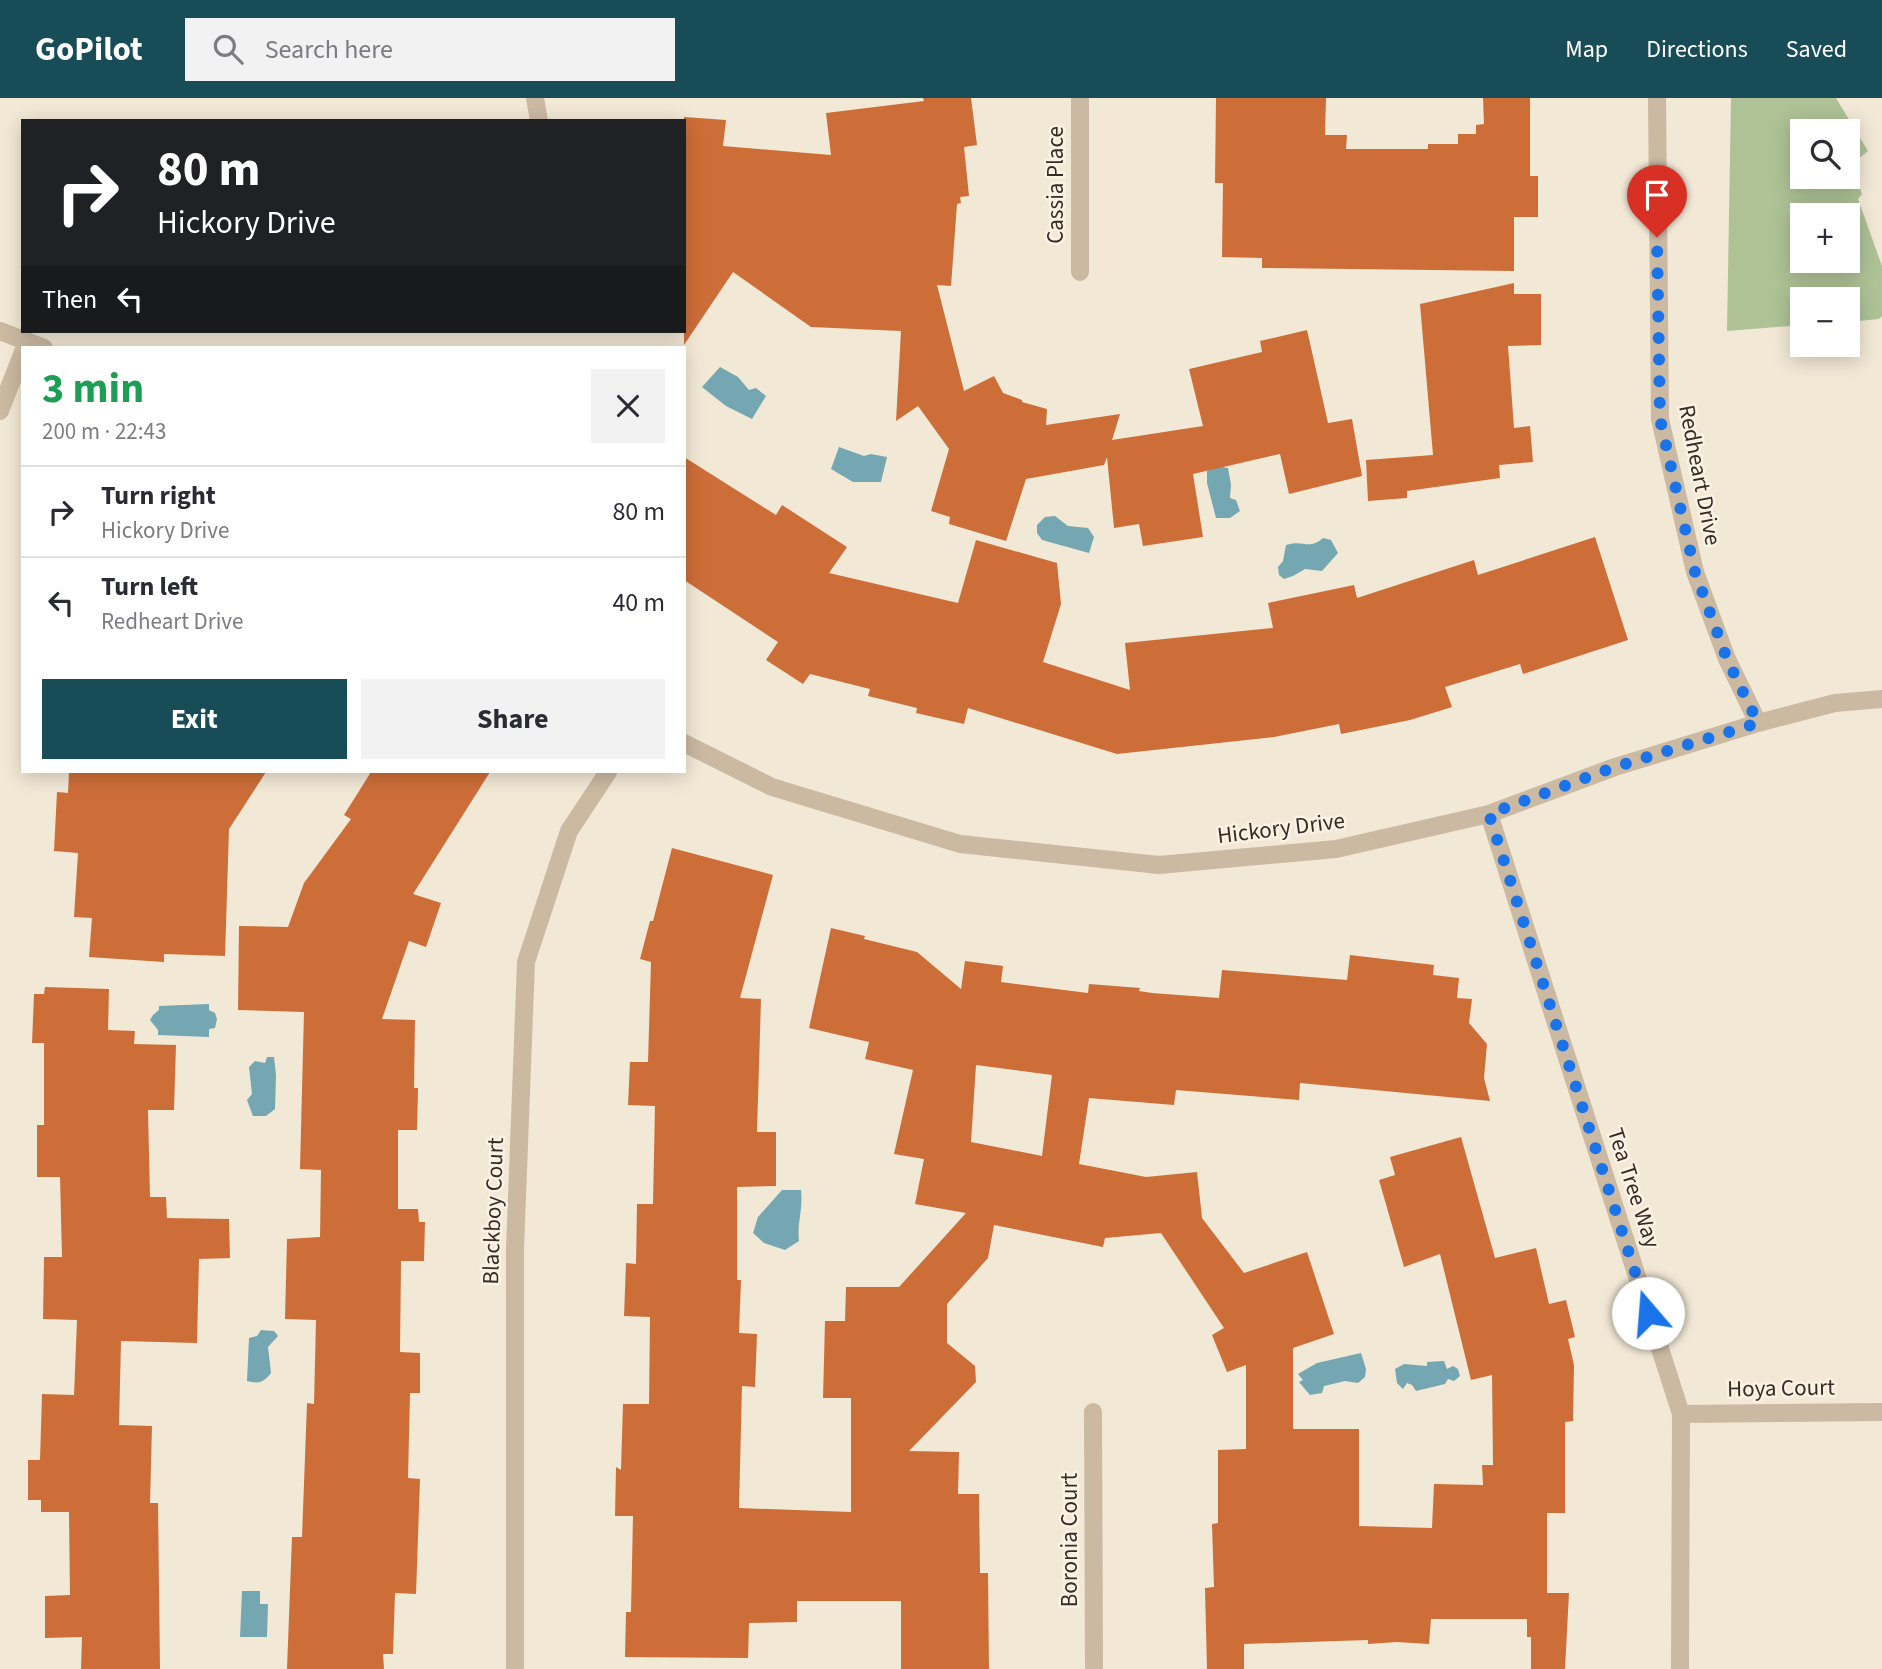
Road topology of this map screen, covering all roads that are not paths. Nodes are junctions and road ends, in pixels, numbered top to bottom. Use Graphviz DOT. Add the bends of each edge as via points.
graph roads {
  1 [pos="535,98"];
  2 [pos="1080,98"];
  3 [pos="1657,98"];
  4 [pos="539,119"];
  5 [pos="1080,271"];
  6 [pos="0,331"];
  7 [pos="22,346"];
  8 [pos="21,355"];
  9 [pos="0,411"];
  10 [pos="1882,699"];
  11 [pos="1758,723"];
  12 [pos="686,744"];
  13 [pos="607,773"];
  14 [pos="1489,814"];
  15 [pos="1093,1412"];
  16 [pos="1882,1412"];
  17 [pos="1681,1414"];
  18 [pos="515,1669"];
  19 [pos="1094,1669"];
  20 [pos="1680,1669"];
  1 -- 4 [label="street"];
  2 -- 5 [label="street, Cassia Place"];
  3 -- 11 [label="street, Redheart Drive" via="1660,419 1695,572 1727,659"];
  6 -- 7 [label="street"];
  8 -- 9 [label="street"];
  10 -- 11 [label="street, Hickory Drive" via="1835,704"];
  11 -- 14 [label="street, Hickory Drive" via="1615,767"];
  12 -- 14 [label="street, Hickory Drive" via="772,787 960,844 1159,865 1336,849"];
  13 -- 18 [label="street, Blackboy Court" via="569,831 526,962 515,1249"];
  14 -- 17 [label="street, Tea Tree Way"];
  15 -- 19 [label="street, Boronia Court"];
  16 -- 17 [label="street, Hoya Court"];
  17 -- 20 [label="street, Tea Tree Way"];
}
